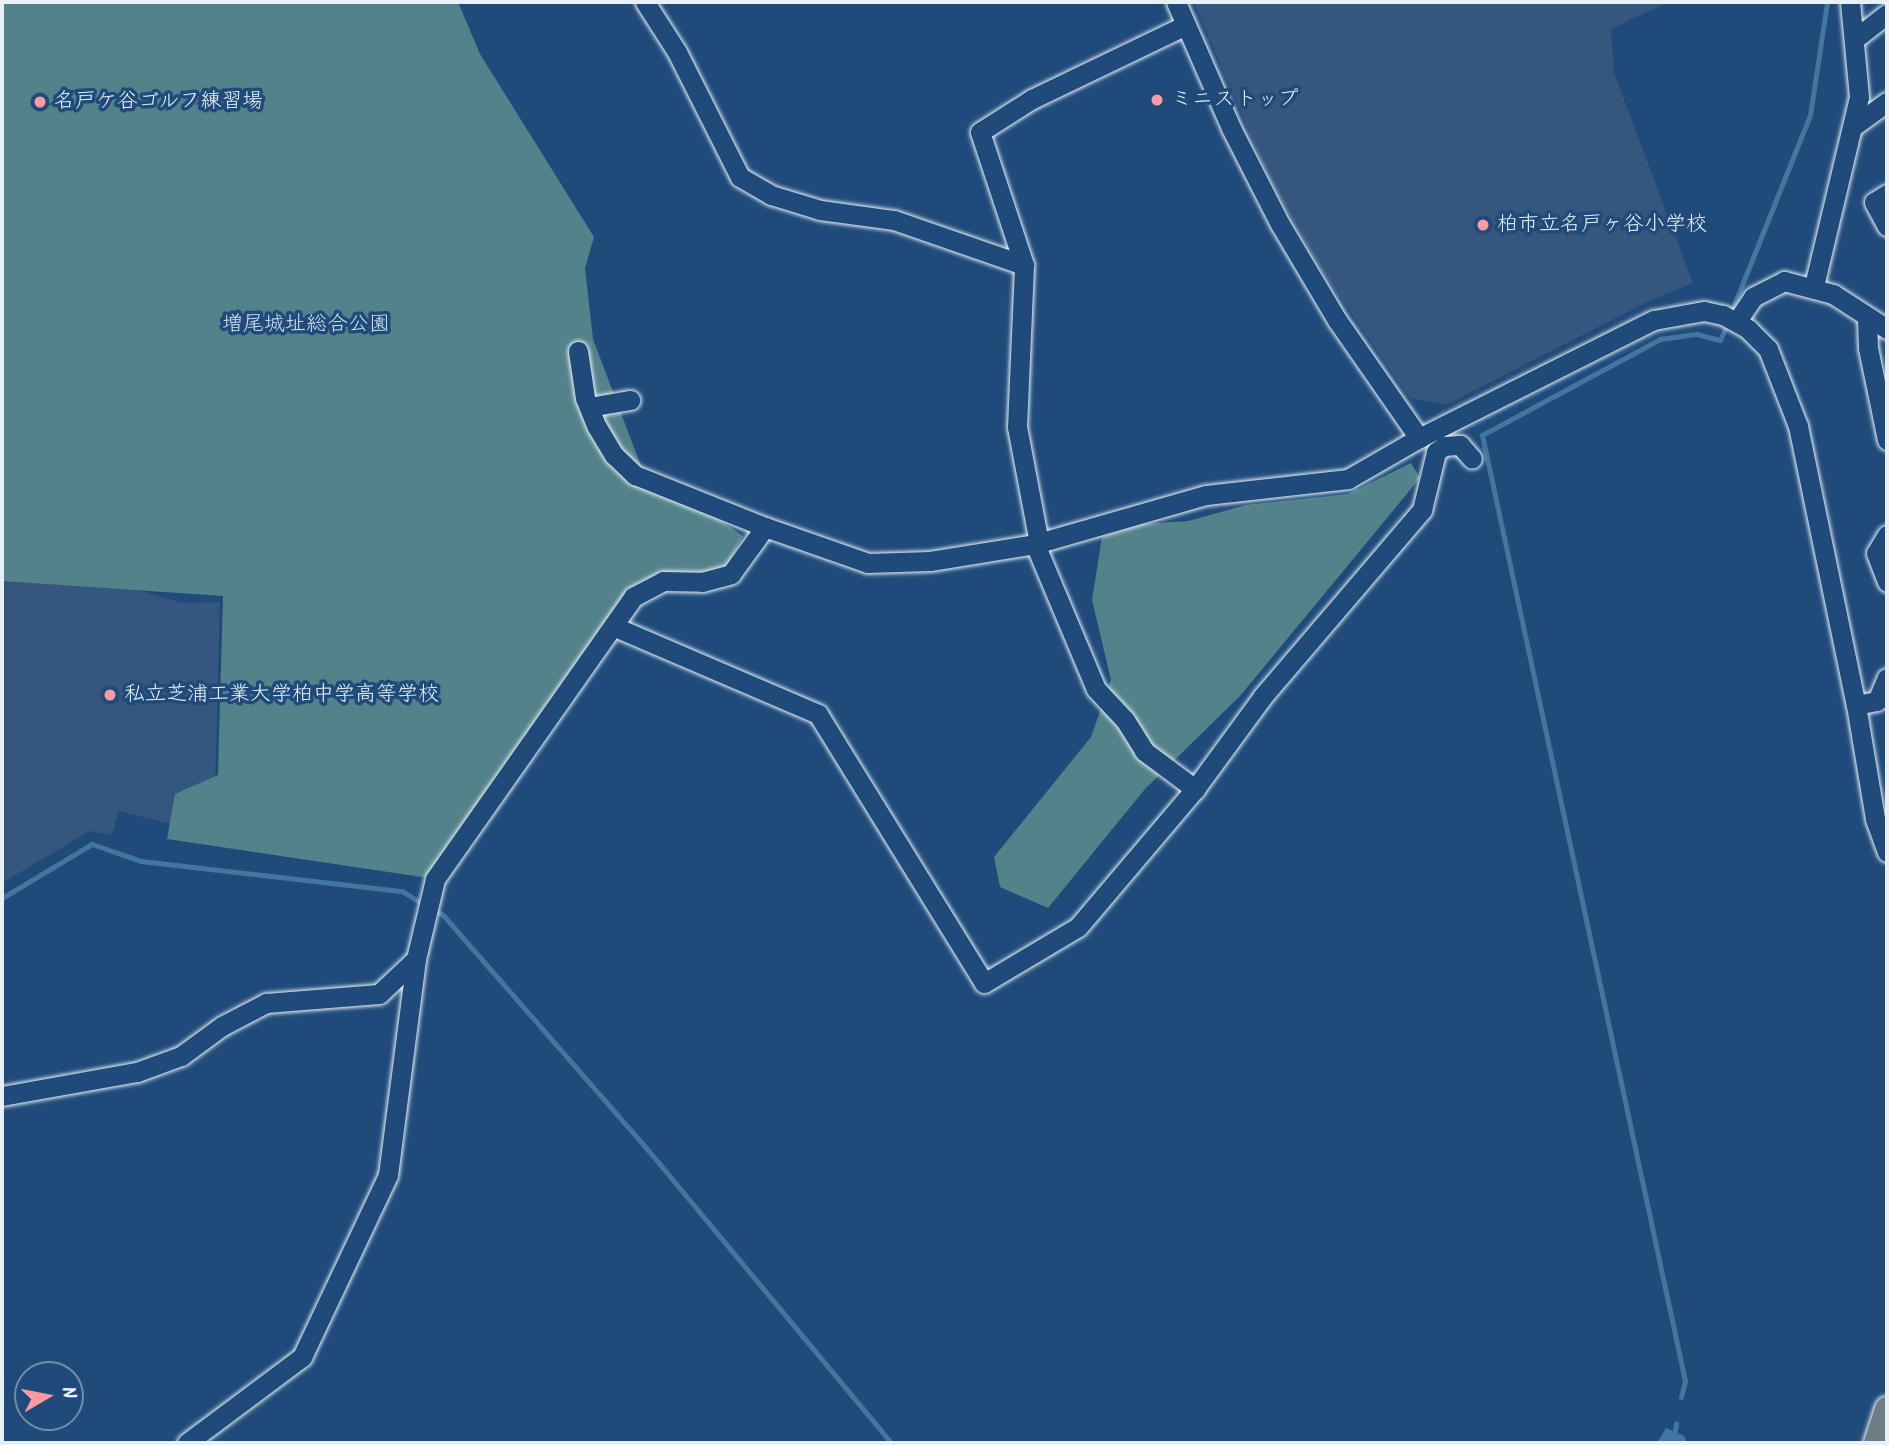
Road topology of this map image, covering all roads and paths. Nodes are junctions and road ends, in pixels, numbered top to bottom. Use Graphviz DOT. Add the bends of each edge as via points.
graph roads {
  1 [pos="1176,2"];
  2 [pos="1850,2"];
  3 [pos="648,3"];
  4 [pos="1887,14"];
  5 [pos="1184,26"];
  6 [pos="1856,38"];
  7 [pos="1887,102"];
  8 [pos="1855,125"];
  9 [pos="1887,194"];
  10 [pos="1887,226"];
  11 [pos="1024,265"];
  12 [pos="1814,286"];
  13 [pos="1867,319"];
  14 [pos="1737,321"];
  15 [pos="1887,329"];
  16 [pos="578,351"];
  17 [pos="630,400"];
  18 [pos="589,407"];
  19 [pos="1424,435"];
  20 [pos="1887,440"];
  21 [pos="1436,452"];
  22 [pos="1472,459"];
  23 [pos="765,527"];
  24 [pos="1887,535"];
  25 [pos="1037,543"];
  26 [pos="1887,582"];
  27 [pos="615,627"];
  28 [pos="1887,678"];
  29 [pos="1856,705"];
  30 [pos="1195,789"];
  31 [pos="1887,852"];
  32 [pos="416,959"];
  33 [pos="2,1096"];
  34 [pos="1887,1409"];
  35 [pos="187,1443"];
  36 [pos="1876,1443"];
  1 -- 5 [label="street"];
  2 -- 6 [label="street"];
  3 -- 11 [label="street" via="740,177 771,195 820,210 894,220"];
  4 -- 6 [label="street"];
  5 -- 11 [label="street" via="1032,99 980,132"];
  5 -- 19 [label="street" via="1302,263"];
  6 -- 8 [label="street" via="1859,97"];
  7 -- 8 [label="street"];
  8 -- 12 [label="street"];
  9 -- 10 [label="street" via="1874,202"];
  11 -- 25 [label="street" via="1017,427"];
  12 -- 13 [label="street"];
  12 -- 14 [label="street" via="1772,284 1754,296"];
  13 -- 15 [label="street"];
  13 -- 20 [label="street" via="1868,348"];
  14 -- 19 [label="street" via="1704,311 1654,320"];
  14 -- 29 [label="street" via="1768,349 1798,426"];
  16 -- 18 [label="street"];
  17 -- 18 [label="street"];
  18 -- 23 [label="street" via="614,455 635,475"];
  19 -- 21 [label="street"];
  19 -- 25 [label="street" via="1348,479 1206,495"];
  21 -- 22 [label="street" via="1444,446 1460,445"];
  21 -- 30 [label="street" via="1422,510 1263,696"];
  23 -- 25 [label="street" via="869,563 930,561"];
  23 -- 27 [label="street" via="731,574 702,582 647,586 633,597"];
  24 -- 26 [label="street" via="1876,553"];
  25 -- 30 [label="street" via="1096,689 1125,720 1144,751"];
  27 -- 30 [label="street" via="818,714 984,983 1078,927"];
  27 -- 32 [label="street" via="435,879"];
  28 -- 29 [label="street" via="1877,701"];
  29 -- 31 [label="street" via="1875,819"];
  32 -- 33 [label="street" via="379,994 266,1003 222,1026 181,1056 136,1072"];
  32 -- 35 [label="street" via="388,1175 302,1357"];
  34 -- 36 [label="main road"];
}
